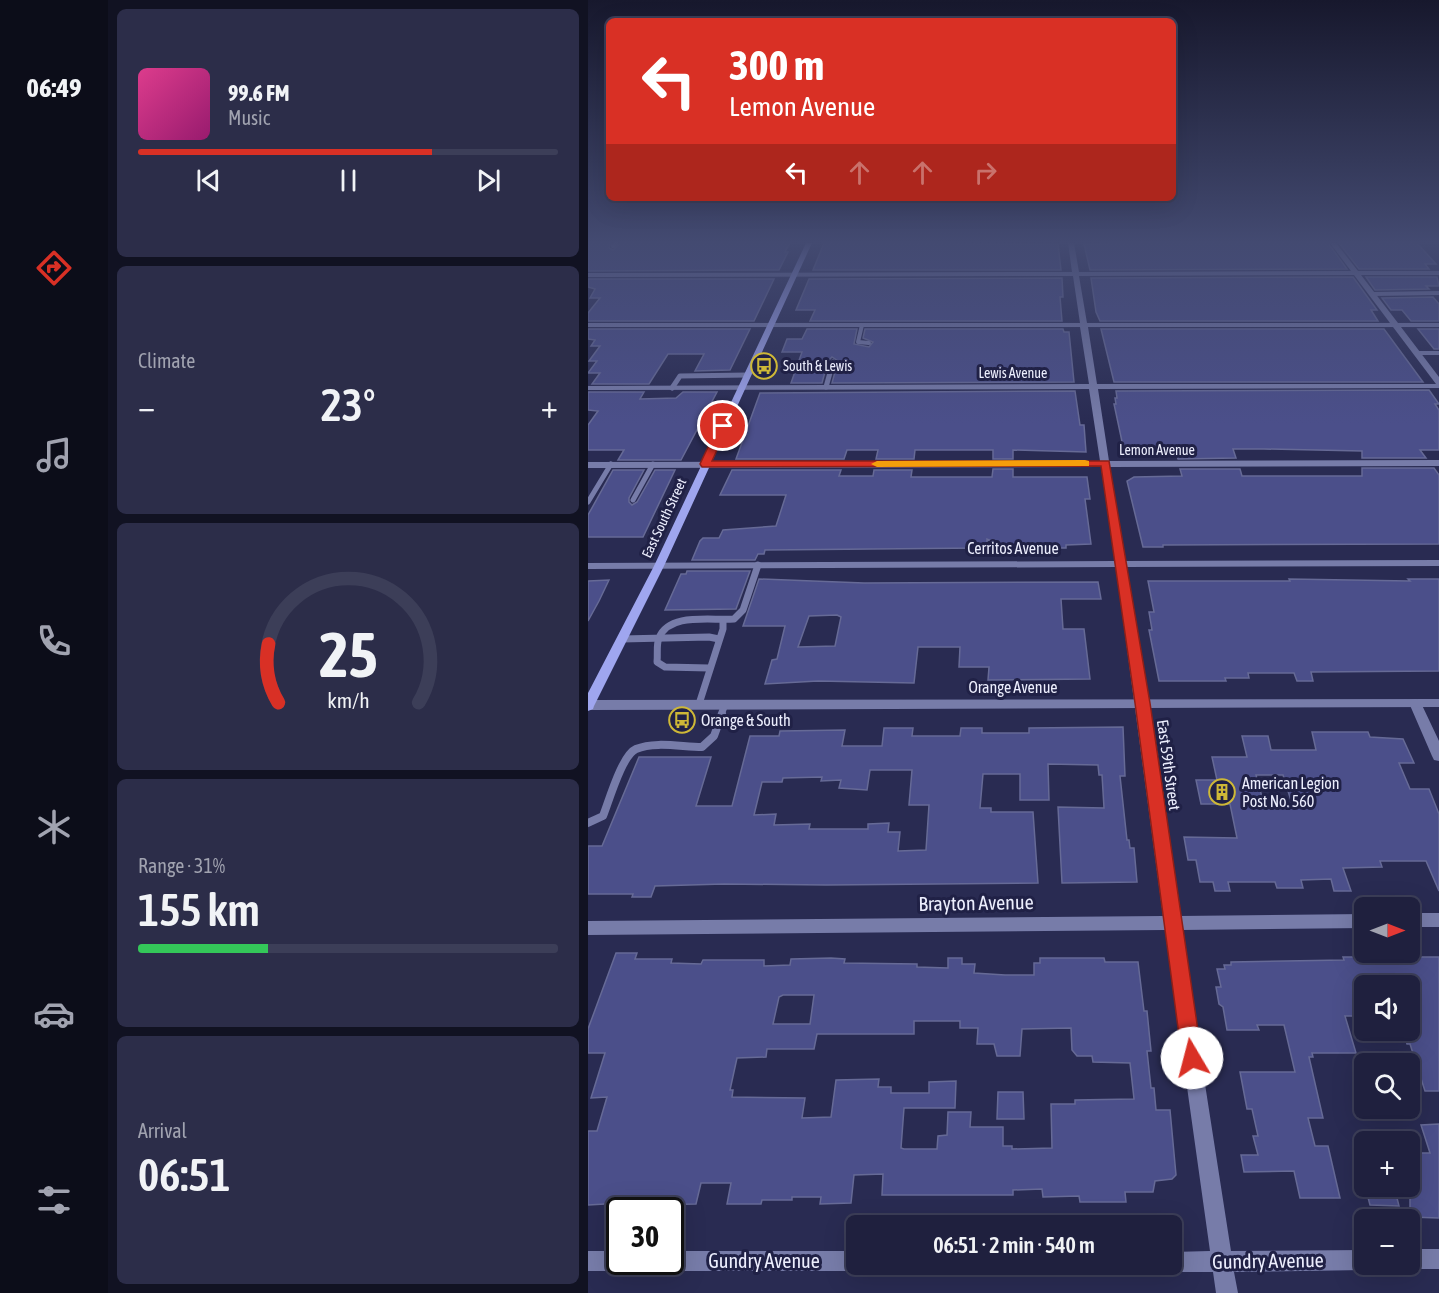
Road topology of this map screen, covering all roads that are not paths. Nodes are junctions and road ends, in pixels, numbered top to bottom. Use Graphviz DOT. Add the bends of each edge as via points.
graph roads {
  1 [pos="781,303"];
  2 [pos="1081,303"];
  3 [pos="1379,303"];
  4 [pos="1395,324"];
  5 [pos="588,325"];
  6 [pos="771,325"];
  7 [pos="862,325"];
  8 [pos="1084,325"];
  9 [pos="1439,325"];
  10 [pos="869,343"];
  11 [pos="1418,353"];
  12 [pos="1439,353"];
  13 [pos="833,362"];
  14 [pos="747,375"];
  15 [pos="1439,384"];
  16 [pos="741,387"];
  17 [pos="826,387"];
  18 [pos="1094,387"];
  19 [pos="588,388"];
  20 [pos="672,388"];
  21 [pos="1106,463"];
  22 [pos="1439,463"];
  23 [pos="611,464"];
  24 [pos="652,464"];
  25 [pos="706,464"];
  26 [pos="588,465"];
  27 [pos="633,500"];
  28 [pos="588,502"];
  29 [pos="1439,563"];
  30 [pos="1120,564"];
  31 [pos="758,565"];
  32 [pos="588,566"];
  33 [pos="659,566"];
  34 [pos="723,620"];
  35 [pos="659,638"];
  36 [pos="622,639"];
  37 [pos="719,639"];
  38 [pos="709,668"];
  39 [pos="1142,703"];
  40 [pos="1415,703"];
  41 [pos="1439,703"];
  42 [pos="699,704"];
  43 [pos="725,704"];
  44 [pos="588,706"];
  45 [pos="1439,756"];
  46 [pos="588,823"];
  47 [pos="1420,920"];
  48 [pos="1439,920"];
  49 [pos="1354,921"];
  50 [pos="1172,922"];
  51 [pos="588,928"];
  52 [pos="1420,1259"];
  53 [pos="1439,1259"];
  54 [pos="1354,1260"];
  55 [pos="588,1261"];
  56 [pos="606,1261"];
  57 [pos="684,1261"];
  58 [pos="846,1261"];
  59 [pos="1182,1262"];
  60 [pos="1222,1262"];
  61 [pos="1227,1293"];
  1 -- 6 [label="main road, East South Street"];
  2 -- 8 [label="street, East 59th Street"];
  3 -- 4 [label="street"];
  4 -- 8 [label="street"];
  4 -- 9 [label="street"];
  4 -- 11 [label="street"];
  5 -- 6 [label="street"];
  6 -- 7 [label="street"];
  6 -- 14 [label="main road, East South Street"];
  7 -- 8 [label="street"];
  7 -- 10 [label="lane" via="858,342"];
  8 -- 18 [label="street, East 59th Street"];
  11 -- 12 [label="lane"];
  11 -- 15 [label="street"];
  13 -- 17 [label="lane"];
  14 -- 16 [label="main road, East South Street"];
  14 -- 20 [label="lane" via="680,376"];
  15 -- 18 [label="street, Lewis Avenue"];
  16 -- 17 [label="street, Lewis Avenue"];
  16 -- 20 [label="street, Lewis Avenue"];
  16 -- 25 [label="main road, East South Street"];
  17 -- 18 [label="street, Lewis Avenue"];
  18 -- 21 [label="street, East 59th Street"];
  19 -- 20 [label="street, Lewis Avenue"];
  21 -- 22 [label="street, Lemon Avenue"];
  21 -- 25 [label="street, Lemon Avenue"];
  21 -- 30 [label="street, East 59th Street"];
  23 -- 24 [label="street, Lemon Avenue"];
  23 -- 26 [label="street, Lemon Avenue"];
  23 -- 28 [label="lane"];
  24 -- 25 [label="street, Lemon Avenue"];
  24 -- 27 [label="lane"];
  25 -- 33 [label="main road, East South Street"];
  29 -- 30 [label="street, Cerritos Avenue"];
  30 -- 31 [label="street, Cerritos Avenue"];
  30 -- 39 [label="street, East 59th Street"];
  31 -- 33 [label="street, Cerritos Avenue"];
  31 -- 34 [label="lane" via="743,610 734,619"];
  32 -- 33 [label="street, Cerritos Avenue"];
  33 -- 36 [label="main road, East South Street"];
  34 -- 35 [label="lane" via="682,620 664,629"];
  34 -- 37 [label="lane"];
  35 -- 36 [label="lane"];
  35 -- 37 [label="lane"];
  35 -- 38 [label="lane" via="657,662 665,668"];
  36 -- 44 [label="main road, East South Street"];
  37 -- 38 [label="lane"];
  38 -- 42 [label="lane"];
  39 -- 40 [label="street, Orange Avenue"];
  39 -- 43 [label="street, Orange Avenue"];
  39 -- 50 [label="street, East 59th Street"];
  40 -- 41 [label="street, Orange Avenue"];
  40 -- 45 [label="street"];
  42 -- 43 [label="street, Orange Avenue"];
  42 -- 44 [label="street, Orange Avenue"];
  43 -- 46 [label="lane" via="714,736 702,747 650,746 634,750 626,759 603,816"];
  47 -- 48 [label="street"];
  49 -- 50 [label="street, Brayton Avenue"];
  50 -- 51 [label="street, Brayton Avenue"];
  50 -- 60 [label="street, East 59th Street"];
  52 -- 53 [label="street"];
  54 -- 60 [label="street, Gundry Avenue"];
  55 -- 56 [label="street"];
  57 -- 58 [label="street, Gundry Avenue"];
  59 -- 60 [label="street, Gundry Avenue"];
  60 -- 61 [label="street, East 59th Street"];
}
